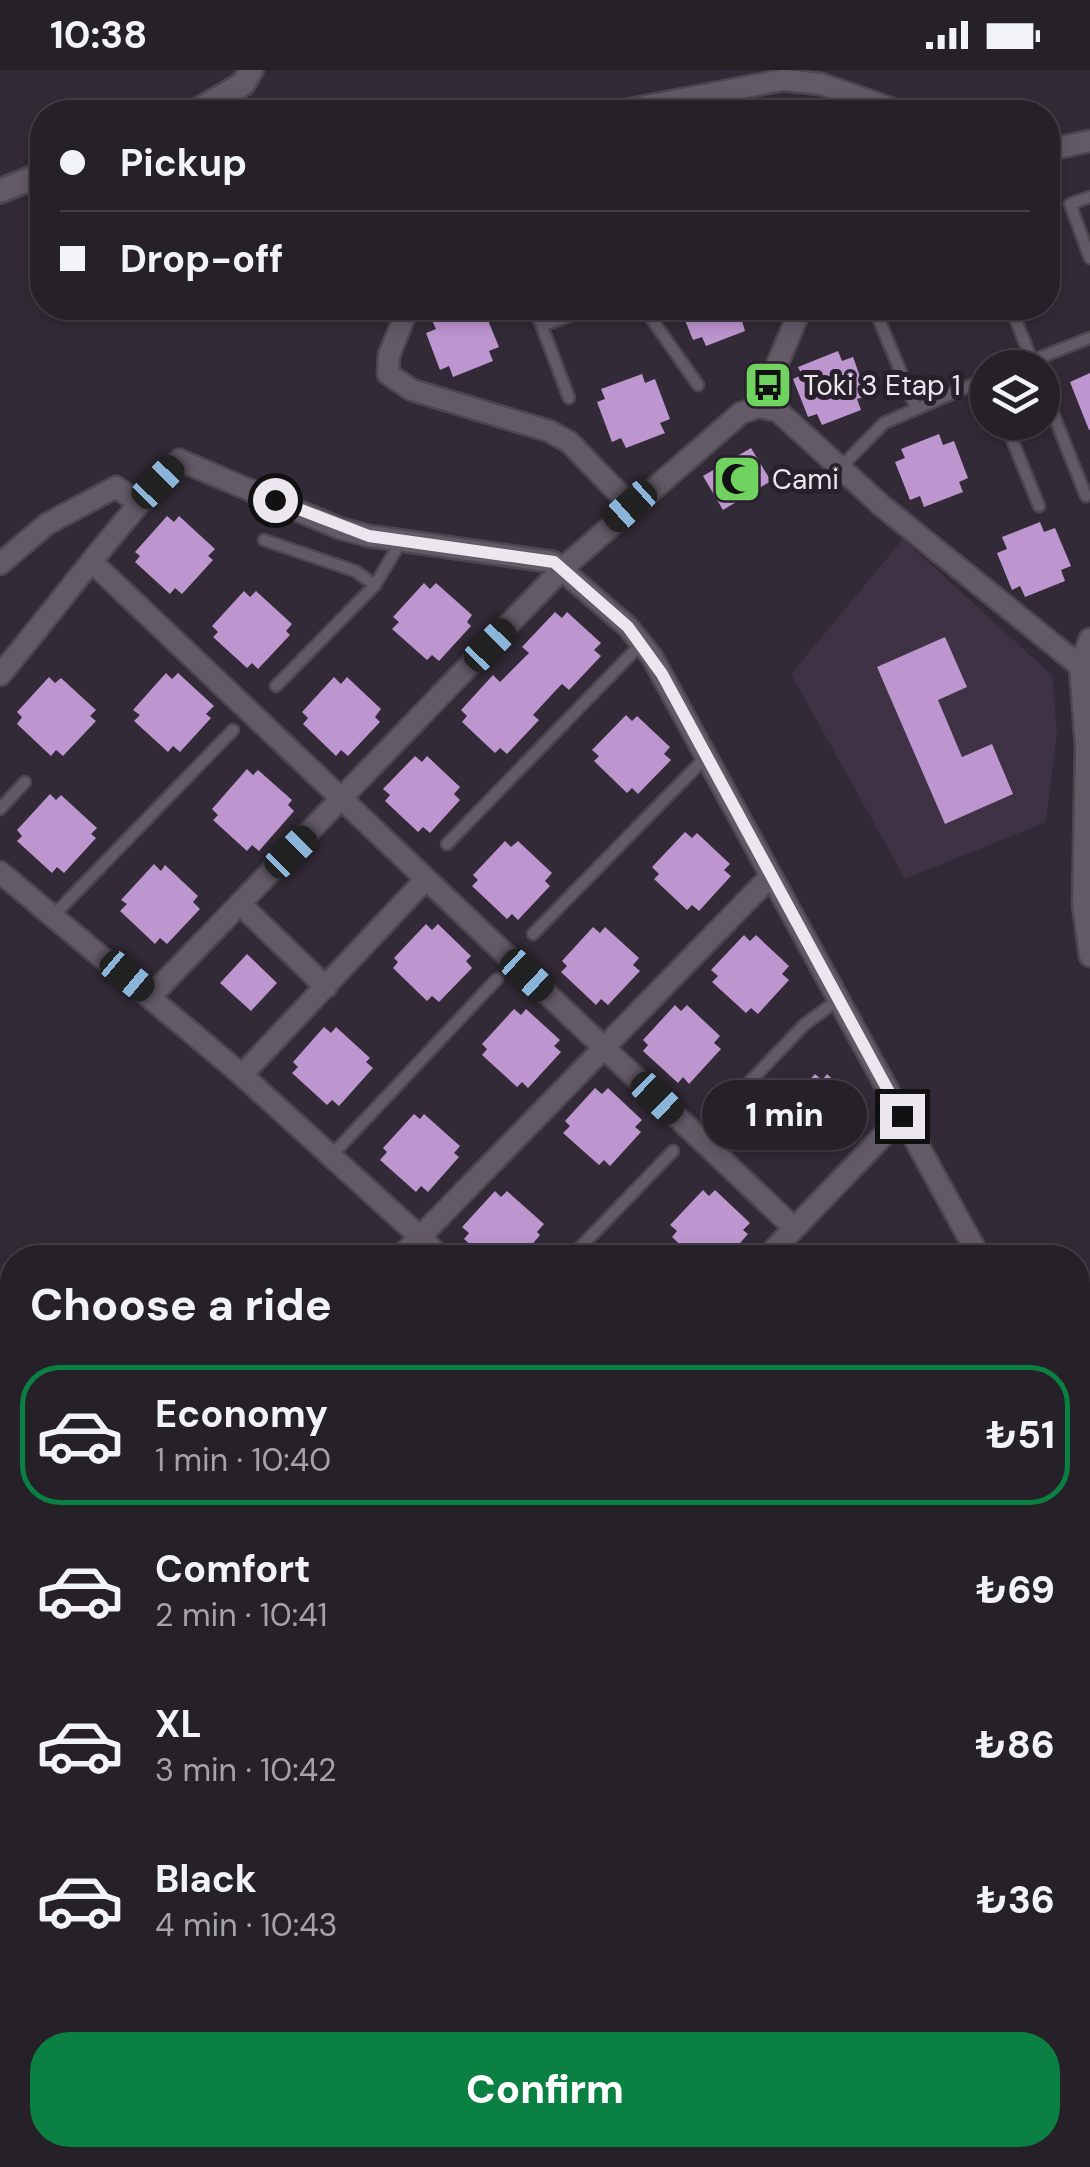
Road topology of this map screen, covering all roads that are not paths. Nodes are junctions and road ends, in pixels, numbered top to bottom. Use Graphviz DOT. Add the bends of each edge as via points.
graph roads {
  1 [pos="251,70"];
  2 [pos="215,100"];
  3 [pos="679,100"];
  4 [pos="866,100"];
  5 [pos="1090,141"];
  6 [pos="1060,147"];
  7 [pos="30,179"];
  8 [pos="0,190"];
  9 [pos="1090,198"];
  10 [pos="1090,258"];
  11 [pos="403,320"];
  12 [pos="540,320"];
  13 [pos="558,320"];
  14 [pos="652,320"];
  15 [pos="796,320"];
  16 [pos="879,320"];
  17 [pos="1016,320"];
  18 [pos="542,326"];
  19 [pos="1090,338"];
  20 [pos="1028,350"];
  21 [pos="1060,352"];
  22 [pos="698,385"];
  23 [pos="970,386"];
  24 [pos="569,398"];
  25 [pos="759,407"];
  26 [pos="916,408"];
  27 [pos="1060,431"];
  28 [pos="1012,440"];
  29 [pos="840,468"];
  30 [pos="1086,496"];
  31 [pos="138,503"];
  32 [pos="630,506"];
  33 [pos="1039,506"];
  34 [pos="264,540"];
  35 [pos="400,543"];
  36 [pos="93,563"];
  37 [pos="0,564"];
  38 [pos="563,568"];
  39 [pos="375,585"];
  40 [pos="1090,639"];
  41 [pos="642,643"];
  42 [pos="1080,666"];
  43 [pos="0,674"];
  44 [pos="276,686"];
  45 [pos="233,730"];
  46 [pos="706,756"];
  47 [pos="25,782"];
  48 [pos="343,800"];
  49 [pos="0,809"];
  50 [pos="447,844"];
  51 [pos="0,872"];
  52 [pos="771,876"];
  53 [pos="426,879"];
  54 [pos="240,904"];
  55 [pos="53,916"];
  56 [pos="533,934"];
  57 [pos="1090,956"];
  58 [pos="497,979"];
  59 [pos="326,987"];
  60 [pos="152,996"];
  61 [pos="838,1000"];
  62 [pos="602,1046"];
  63 [pos="242,1075"];
  64 [pos="738,1093"];
  65 [pos="902,1116"];
  66 [pos="673,1151"];
  67 [pos="331,1156"];
  68 [pos="794,1228"];
  69 [pos="420,1237"];
  70 [pos="412,1245"];
  71 [pos="428,1245"];
  72 [pos="583,1245"];
  73 [pos="778,1245"];
  74 [pos="973,1245"];
  1 -- 2 [label="street" via="243,84"];
  3 -- 4 [label="street" via="784,80"];
  5 -- 6 [label="street"];
  7 -- 8 [label="street"];
  9 -- 10 [label="lane" via="1070,204"];
  11 -- 32 [label="street" via="388,374 412,390 549,431 569,442"];
  12 -- 18 [label="lane"];
  13 -- 18 [label="lane"];
  14 -- 22 [label="lane"];
  15 -- 25 [label="street"];
  16 -- 26 [label="lane"];
  17 -- 20 [label="lane"];
  18 -- 24 [label="lane"];
  19 -- 21 [label="lane"];
  23 -- 26 [label="lane"];
  25 -- 29 [label="street" via="778,411"];
  25 -- 32 [label="street" via="718,430"];
  26 -- 29 [label="lane" via="884,423"];
  27 -- 30 [label="lane"];
  28 -- 33 [label="lane"];
  29 -- 42 [label="street"];
  31 -- 35 [label="street" via="179,460 339,528"];
  31 -- 36 [label="street"];
  31 -- 37 [label="street" via="116,487 47,524"];
  32 -- 38 [label="street"];
  34 -- 39 [label="lane"];
  35 -- 38 [label="street" via="542,558"];
  35 -- 39 [label="lane"];
  36 -- 43 [label="street"];
  36 -- 48 [label="street"];
  38 -- 41 [label="street"];
  38 -- 48 [label="street"];
  39 -- 44 [label="lane"];
  40 -- 42 [label="street"];
  41 -- 46 [label="street"];
  41 -- 50 [label="lane"];
  42 -- 57 [label="street" via="1086,746 1082,905"];
  45 -- 55 [label="lane"];
  46 -- 52 [label="street"];
  46 -- 56 [label="lane"];
  47 -- 49 [label="lane"];
  48 -- 53 [label="street"];
  48 -- 54 [label="street"];
  51 -- 55 [label="street"];
  52 -- 61 [label="street"];
  52 -- 62 [label="street"];
  53 -- 59 [label="street"];
  53 -- 62 [label="street"];
  54 -- 59 [label="street"];
  54 -- 60 [label="street"];
  55 -- 60 [label="street"];
  58 -- 67 [label="lane"];
  59 -- 63 [label="street"];
  60 -- 63 [label="street"];
  61 -- 64 [label="lane"];
  61 -- 65 [label="street"];
  62 -- 68 [label="street"];
  62 -- 69 [label="street"];
  63 -- 67 [label="street"];
  65 -- 68 [label="street"];
  65 -- 74 [label="street"];
  66 -- 72 [label="lane"];
  67 -- 69 [label="street"];
  68 -- 73 [label="street"];
  69 -- 70 [label="street"];
  69 -- 71 [label="street"];
}
